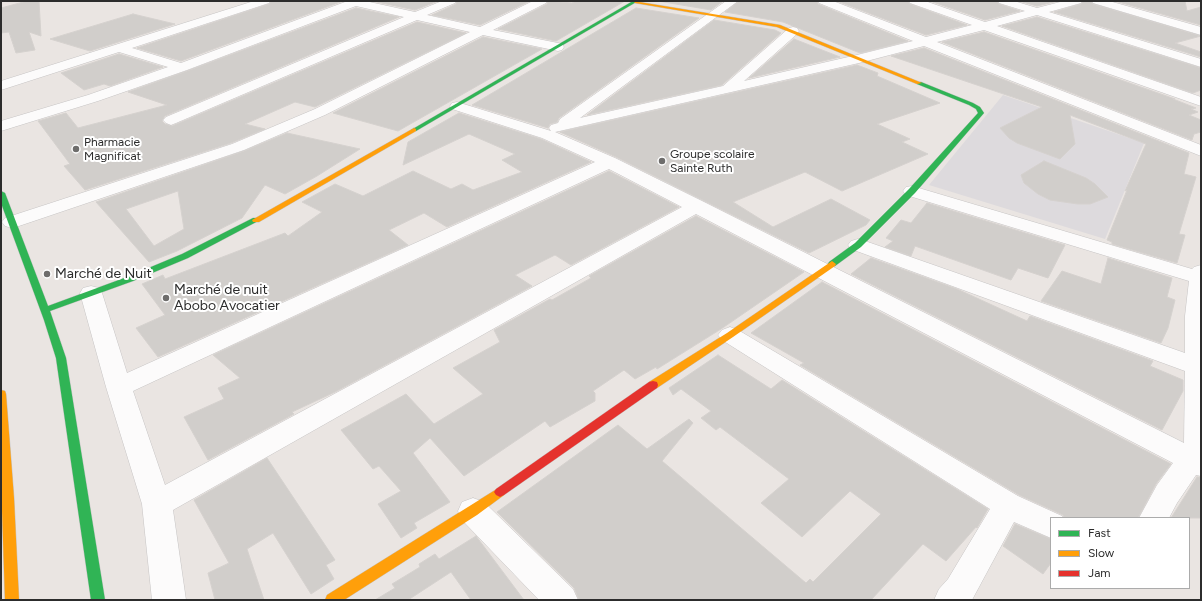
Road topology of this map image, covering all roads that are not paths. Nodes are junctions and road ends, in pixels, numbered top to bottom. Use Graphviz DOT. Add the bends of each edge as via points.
graph roads {
  1 [pos="265,1"];
  2 [pos="355,1"];
  3 [pos="451,1"];
  4 [pos="635,1"];
  5 [pos="732,1"];
  6 [pos="823,1"];
  7 [pos="914,1"];
  8 [pos="1003,1"];
  9 [pos="1077,1"];
  10 [pos="1097,1"];
  11 [pos="531,3"];
  12 [pos="1037,12"];
  13 [pos="714,15"];
  14 [pos="415,16"];
  15 [pos="984,26"];
  16 [pos="481,31"];
  17 [pos="793,31"];
  18 [pos="1201,31"];
  19 [pos="924,41"];
  20 [pos="558,47"];
  21 [pos="121,49"];
  22 [pos="859,58"];
  23 [pos="1201,63"];
  24 [pos="182,67"];
  25 [pos="1,86"];
  26 [pos="727,88"];
  27 [pos="1201,102"];
  28 [pos="457,106"];
  29 [pos="171,120"];
  30 [pos="1,126"];
  31 [pos="553,131"];
  32 [pos="1201,150"];
  33 [pos="609,162"];
  34 [pos="912,191"];
  35 [pos="1,192"];
  36 [pos="697,206"];
  37 [pos="12,222"];
  38 [pos="858,245"];
  39 [pos="821,271"];
  40 [pos="1200,275"];
  41 [pos="91,293"];
  42 [pos="45,310"];
  43 [pos="730,335"];
  44 [pos="1199,368"];
  45 [pos="119,387"];
  46 [pos="1,394"];
  47 [pos="1196,463"];
  48 [pos="157,504"];
  49 [pos="1008,505"];
  50 [pos="473,511"];
  51 [pos="1155,517"];
  52 [pos="1050,525"];
  53 [pos="12,600"];
  54 [pos="98,600"];
  55 [pos="169,600"];
  56 [pos="332,600"];
  57 [pos="561,600"];
  58 [pos="951,600"];
  1 -- 21 [label="street"];
  2 -- 14 [label="street"];
  2 -- 24 [label="street"];
  3 -- 14 [label="street"];
  4 -- 13 [label="street"];
  4 -- 20 [label="street"];
  5 -- 13 [label="street"];
  6 -- 19 [label="street"];
  7 -- 15 [label="street"];
  8 -- 12 [label="street"];
  9 -- 12 [label="street"];
  10 -- 18 [label="street"];
  11 -- 16 [label="street"];
  12 -- 15 [label="street"];
  12 -- 23 [label="street"];
  13 -- 17 [label="street" via="771,24"];
  13 -- 31 [label="street"];
  14 -- 16 [label="street"];
  14 -- 29 [label="street"];
  15 -- 19 [label="street"];
  15 -- 27 [label="street"];
  16 -- 20 [label="street"];
  16 -- 37 [label="street" via="320,112 238,147"];
  17 -- 22 [label="street"];
  17 -- 26 [label="street"];
  19 -- 22 [label="street"];
  19 -- 32 [label="street"];
  20 -- 28 [label="street"];
  21 -- 24 [label="street"];
  21 -- 25 [label="street"];
  22 -- 26 [label="street"];
  22 -- 34 [label="street" via="971,104 981,113"];
  24 -- 30 [label="street"];
  26 -- 31 [label="street"];
  28 -- 31 [label="street"];
  28 -- 41 [label="street" via="277,209 212,243 137,277"];
  31 -- 33 [label="street"];
  33 -- 36 [label="street"];
  33 -- 45 [label="street"];
  34 -- 38 [label="street"];
  34 -- 40 [label="street"];
  35 -- 37 [label="street"];
  36 -- 39 [label="street"];
  36 -- 48 [label="street"];
  37 -- 42 [label="street"];
  38 -- 39 [label="street"];
  38 -- 44 [label="street"];
  39 -- 43 [label="street"];
  39 -- 47 [label="street"];
  40 -- 44 [label="street" via="1196,316"];
  41 -- 42 [label="street"];
  41 -- 45 [label="street"];
  42 -- 54 [label="street" via="61,358"];
  43 -- 49 [label="street"];
  43 -- 50 [label="street" via="657,382"];
  44 -- 47 [label="street"];
  45 -- 48 [label="street"];
  46 -- 53 [label="street"];
  47 -- 51 [label="street" via="1167,494"];
  48 -- 55 [label="street"];
  49 -- 52 [label="street"];
  49 -- 58 [label="street" via="960,590"];
  50 -- 56 [label="street"];
  50 -- 57 [label="street"];
}
